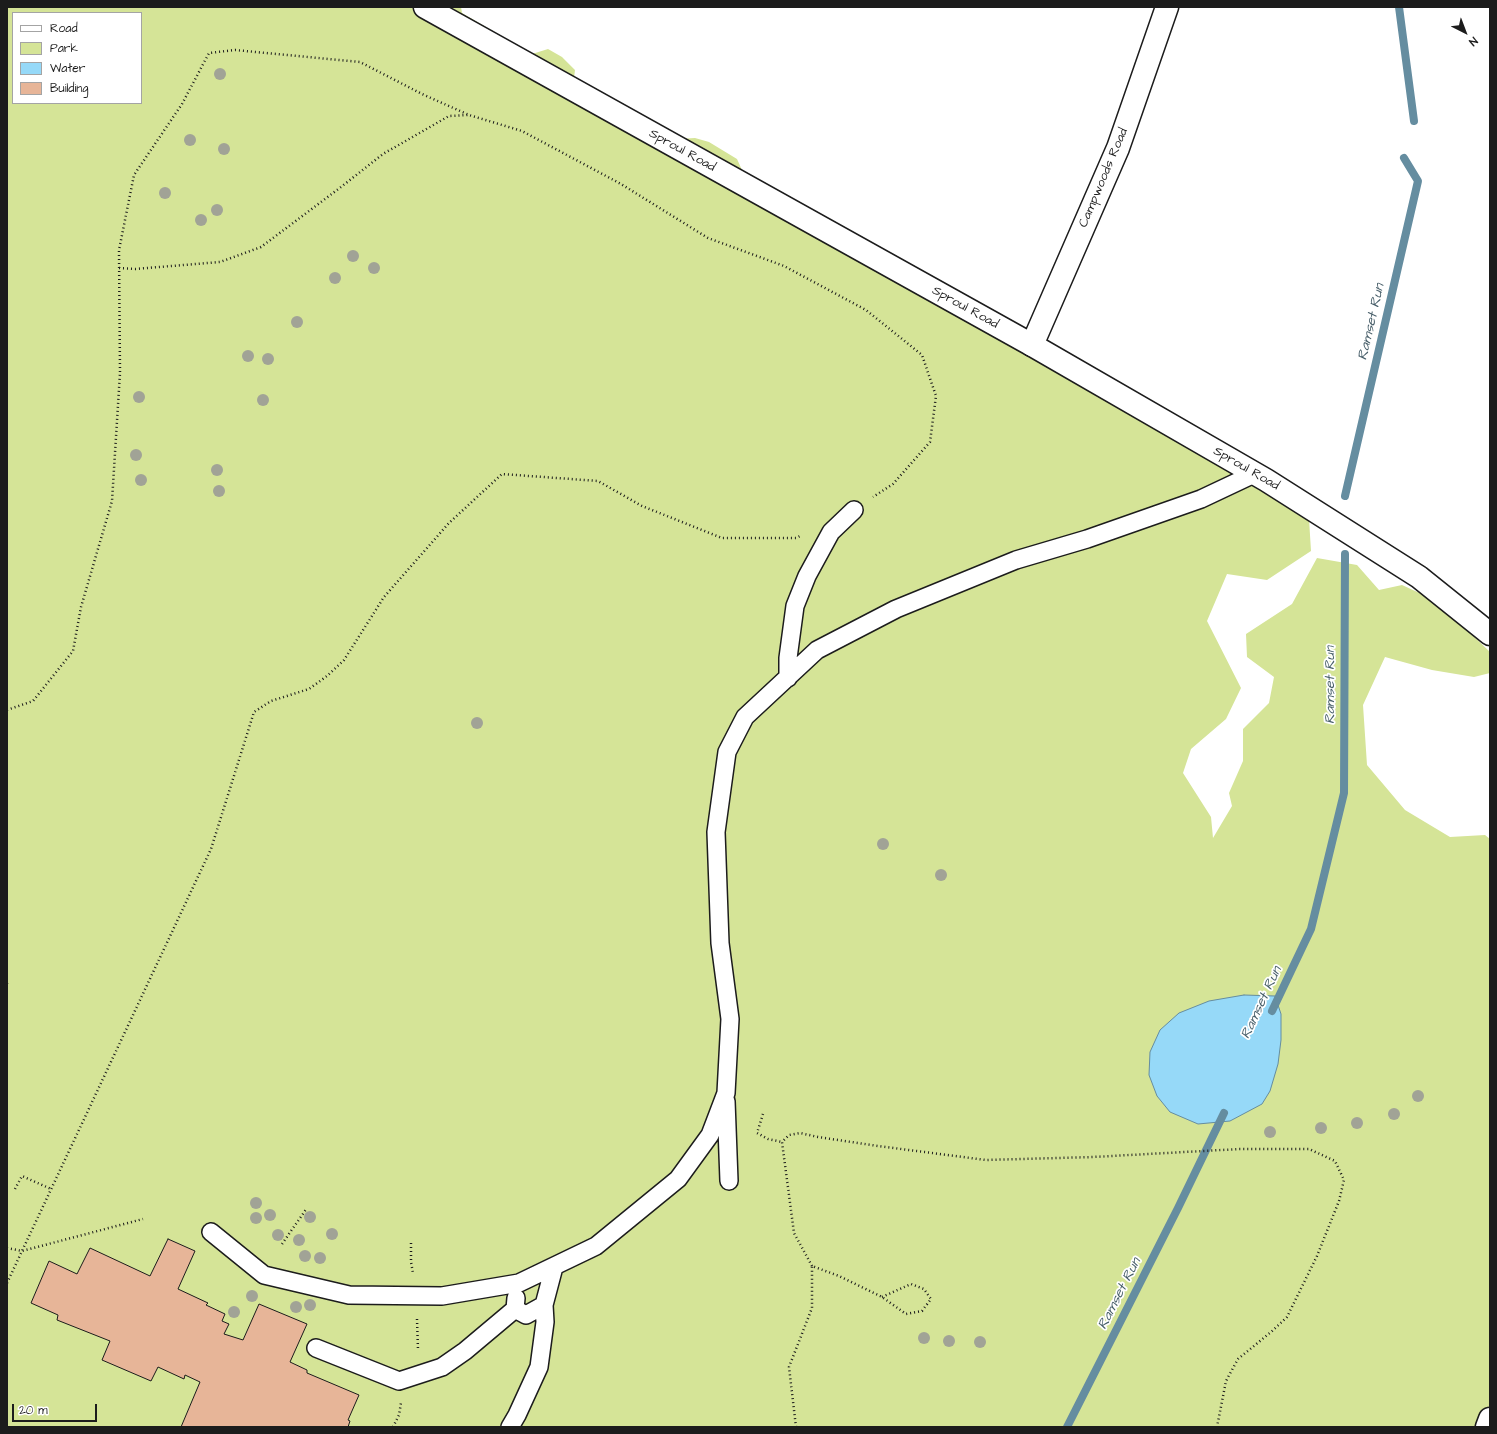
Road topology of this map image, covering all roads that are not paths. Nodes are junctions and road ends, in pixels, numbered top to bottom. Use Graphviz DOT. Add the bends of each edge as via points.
graph roads {
  1 [pos="425,7"];
  2 [pos="1167,7"];
  3 [pos="1032,346"];
  4 [pos="1254,474"];
  5 [pos="854,510"];
  6 [pos="1490,634"];
  7 [pos="788,678"];
  8 [pos="726,1093"];
  9 [pos="730,1181"];
  10 [pos="211,1232"];
  11 [pos="554,1267"];
  12 [pos="519,1283"];
  13 [pos="544,1305"];
  14 [pos="515,1309"];
  15 [pos="316,1348"];
  16 [pos="1490,1419"];
  17 [pos="510,1427"];
  18 [pos="1487,1427"];
  1 -- 3 [label="main road, Sproul Road"];
  2 -- 3 [label="main road, Campwoods Road" via="1118,148"];
  3 -- 4 [label="main road, Sproul Road"];
  4 -- 6 [label="main road, Sproul Road" via="1419,576"];
  4 -- 7 [label="lane" via="1201,499 1087,539 1016,560 896,609 817,650"];
  5 -- 7 [label="lane" via="831,532 807,576 795,606"];
  7 -- 8 [label="lane" via="745,718 727,752 716,832 720,944 730,1019"];
  8 -- 9 [label="lane"];
  8 -- 11 [label="lane" via="710,1136 678,1179 596,1246"];
  10 -- 12 [label="lane" via="264,1275 349,1294 442,1296"];
  11 -- 12 [label="lane"];
  11 -- 13 [label="lane"];
  12 -- 14 [label="lane"];
  13 -- 14 [label="lane" via="526,1315"];
  13 -- 17 [label="lane" via="545,1322 539,1367"];
  14 -- 15 [label="lane" via="442,1367 399,1381"];
  16 -- 18 [label="main road"];
}
